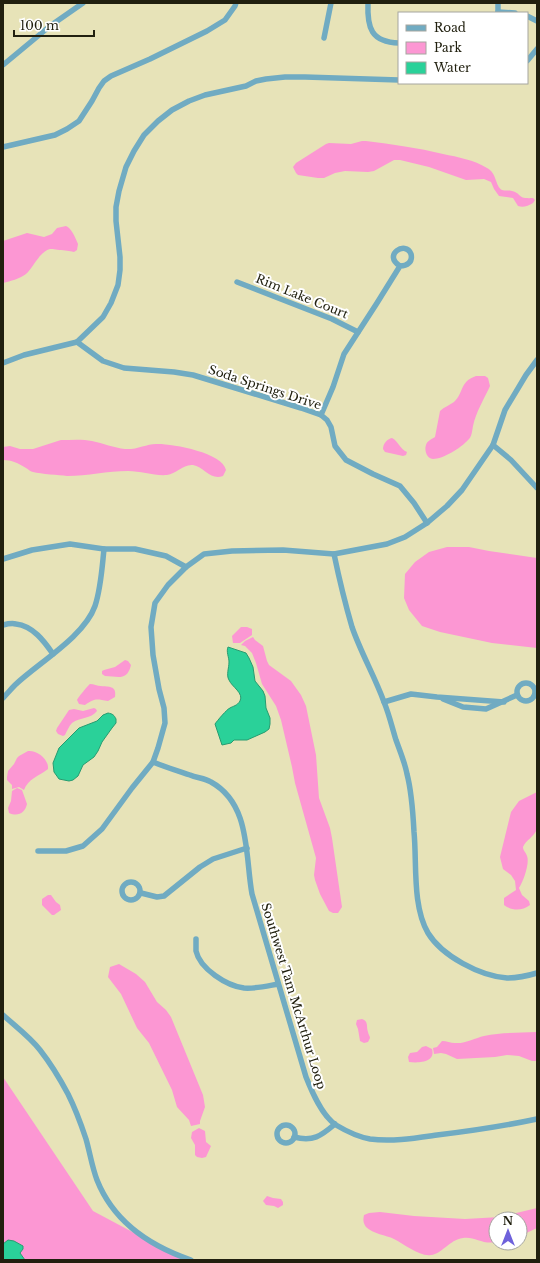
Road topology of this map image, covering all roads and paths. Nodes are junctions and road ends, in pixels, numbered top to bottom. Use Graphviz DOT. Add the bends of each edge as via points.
graph roads {
  1 [pos="83,3"];
  2 [pos="236,3"];
  3 [pos="331,3"];
  4 [pos="368,3"];
  5 [pos="498,3"];
  6 [pos="498,12"];
  7 [pos="528,16"];
  8 [pos="537,21"];
  9 [pos="324,38"];
  10 [pos="398,43"];
  11 [pos="537,49"];
  12 [pos="528,60"];
  13 [pos="3,65"];
  14 [pos="398,80"];
  15 [pos="3,147"];
  16 [pos="400,266"];
  17 [pos="237,282"];
  18 [pos="358,332"];
  19 [pos="77,342"];
  20 [pos="537,360"];
  21 [pos="3,363"];
  22 [pos="321,415"];
  23 [pos="493,445"];
  24 [pos="537,488"];
  25 [pos="426,523"];
  26 [pos="104,549"];
  27 [pos="334,554"];
  28 [pos="3,559"];
  29 [pos="186,567"];
  30 [pos="3,625"];
  31 [pos="54,654"];
  32 [pos="517,696"];
  33 [pos="437,697"];
  34 [pos="3,698"];
  35 [pos="384,702"];
  36 [pos="504,702"];
  37 [pos="153,762"];
  38 [pos="247,848"];
  39 [pos="38,851"];
  40 [pos="140,893"];
  41 [pos="196,938"];
  42 [pos="537,973"];
  43 [pos="278,984"];
  44 [pos="3,1015"];
  45 [pos="537,1119"];
  46 [pos="335,1124"];
  47 [pos="294,1137"];
  48 [pos="191,1260"];
  1 -- 13 [label="street" via="50,26"];
  2 -- 15 [label="street" via="225,20 207,31 104,81 78,120 67,129 54,135"];
  3 -- 9 [label="street"];
  4 -- 10 [label="street" via="368,19 376,36 384,41"];
  5 -- 6 [label="street"];
  7 -- 8 [label="street"];
  11 -- 12 [label="street"];
  14 -- 19 [label="street" via="305,77 266,79 189,101 158,121 144,135 134,151 119,190 116,207 120,256 118,285 104,317"];
  16 -- 18 [label="street"];
  17 -- 18 [label="street, Rim Lake Court" via="332,319"];
  18 -- 22 [label="street" via="344,354"];
  19 -- 21 [label="street"];
  19 -- 22 [label="street, Soda Springs Drive" via="103,361 124,368 193,375"];
  20 -- 23 [label="street" via="505,410"];
  22 -- 25 [label="street, Soda Springs Drive" via="327,420 335,446 346,460 400,486"];
  23 -- 24 [label="street"];
  23 -- 25 [label="street" via="462,490"];
  25 -- 27 [label="street" via="405,537 387,544"];
  26 -- 28 [label="street" via="70,544 32,550"];
  26 -- 29 [label="street" via="135,549 166,556"];
  26 -- 31 [label="street" via="95,607 85,623"];
  27 -- 29 [label="street" via="283,550 211,553 204,554"];
  27 -- 35 [label="street" via="353,628"];
  29 -- 37 [label="street" via="155,603 152,627 153,655 165,723"];
  30 -- 31 [label="street" via="16,624 27,627 41,638"];
  31 -- 34 [label="street" via="15,685"];
  32 -- 36 [label="street"];
  33 -- 35 [label="street" via="411,694"];
  33 -- 36 [label="street"];
  33 -- 36 [label="street" via="463,707 486,709"];
  35 -- 42 [label="street" via="408,775 420,914 428,933 445,952 494,976 508,978"];
  37 -- 38 [label="street, Southwest Tam McArthur Loop" via="210,781 222,789 237,811 244,828"];
  37 -- 39 [label="street" via="102,829 83,846 66,851"];
  38 -- 40 [label="street" via="213,859 164,896"];
  38 -- 43 [label="street, Southwest Tam McArthur Loop" via="252,894"];
  41 -- 43 [label="street" via="199,958 220,980 244,988"];
  43 -- 46 [label="street, Southwest Tam McArthur Loop" via="313,1096"];
  44 -- 48 [label="street" via="40,1050 68,1094 86,1139 97,1180 108,1201 142,1237"];
  45 -- 46 [label="street, Southwest Tam McArthur Loop" via="470,1131 385,1140 355,1134"];
  46 -- 47 [label="street" via="312,1139"];
}
